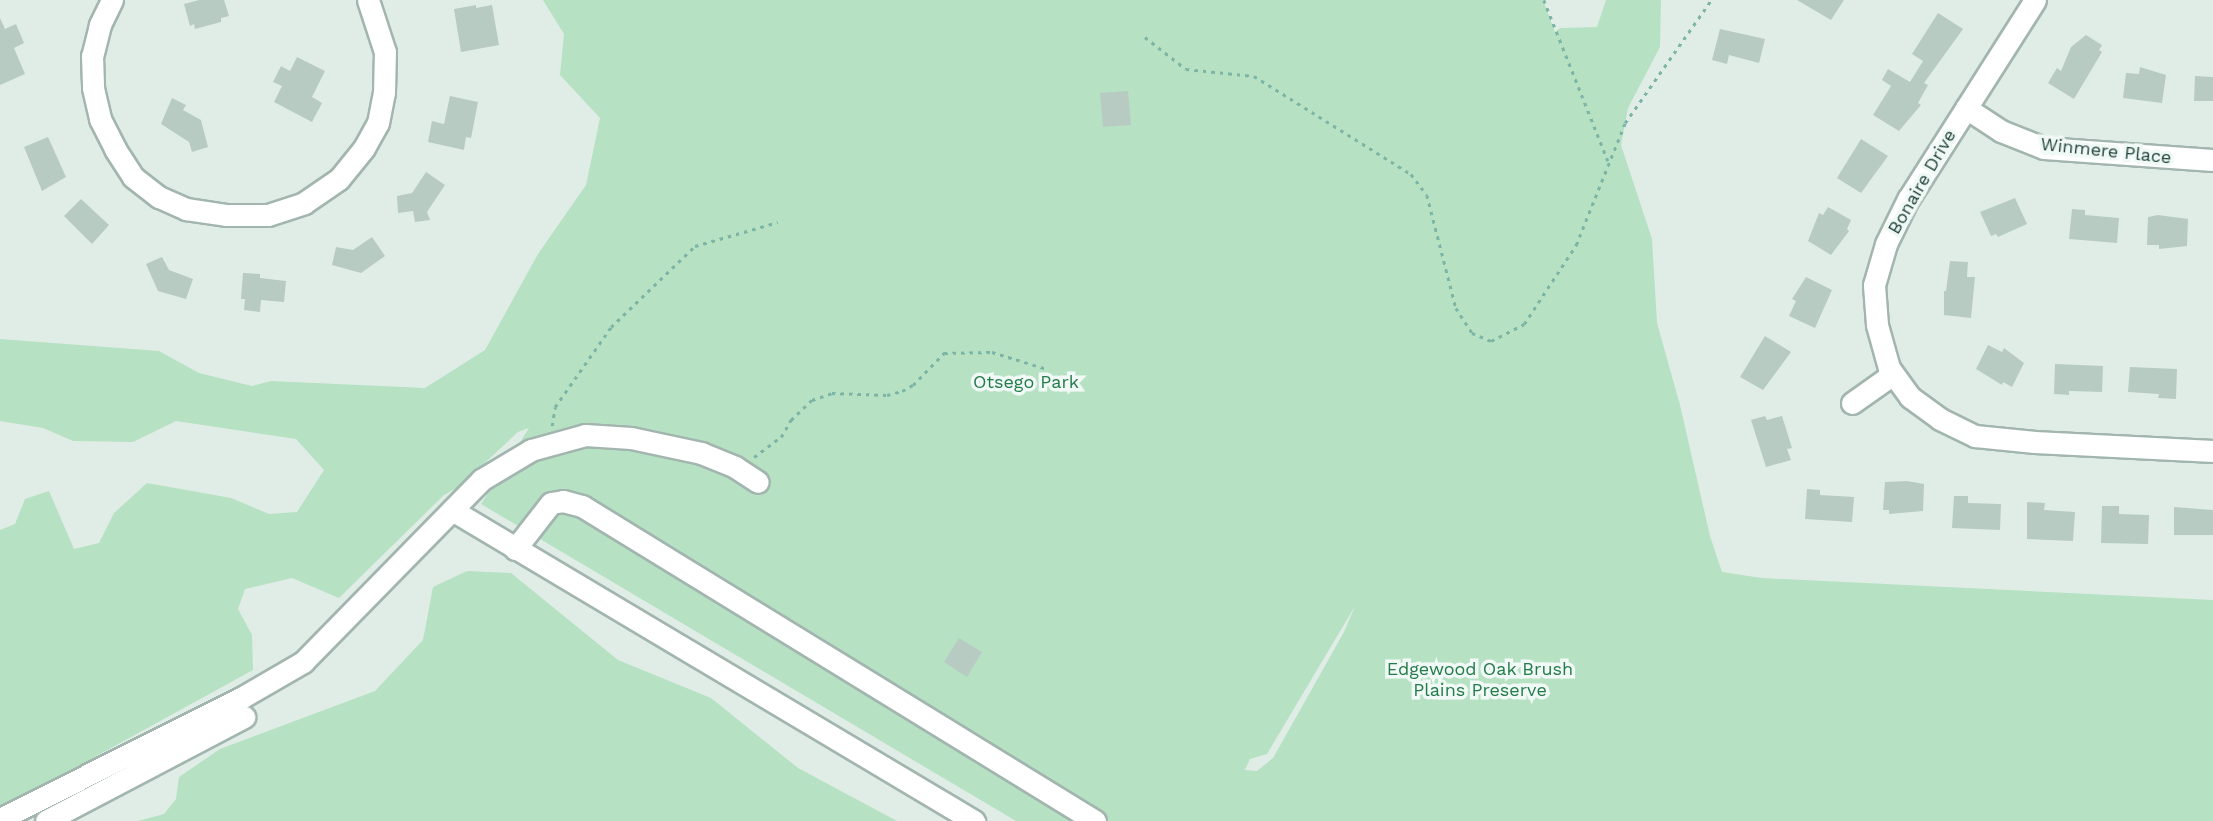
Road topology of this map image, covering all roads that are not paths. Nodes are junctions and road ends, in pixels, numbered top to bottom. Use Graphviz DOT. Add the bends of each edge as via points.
graph roads {
  1 [pos="112,0"];
  2 [pos="368,0"];
  3 [pos="2035,0"];
  4 [pos="1966,108"];
  5 [pos="2213,160"];
  6 [pos="1893,374"];
  7 [pos="1852,403"];
  8 [pos="2213,451"];
  9 [pos="758,482"];
  10 [pos="452,510"];
  11 [pos="515,549"];
  12 [pos="244,717"];
  13 [pos="0,819"];
  14 [pos="46,821"];
  15 [pos="974,821"];
  16 [pos="1095,821"];
  1 -- 2 [label="street" via="92,56 100,119 115,149 133,177 159,197 186,209 226,215 268,215 304,203 338,179 364,148 378,123 384,92 385,52"];
  3 -- 4 [label="street, Bonaire Drive"];
  4 -- 5 [label="street, Winmere Place" via="2001,131 2044,148"];
  4 -- 6 [label="street, Bonaire Drive" via="1908,200 1886,244 1874,285 1877,325"];
  6 -- 7 [label="street"];
  6 -- 8 [label="street, Bonaire Drive" via="1910,397 1975,436"];
  9 -- 10 [label="street" via="701,453 631,438 585,435 531,450 481,480"];
  10 -- 11 [label="street"];
  10 -- 13 [label="street" via="303,662"];
  11 -- 15 [label="street"];
  11 -- 16 [label="street" via="551,503 582,506"];
  12 -- 14 [label="street"];
}
